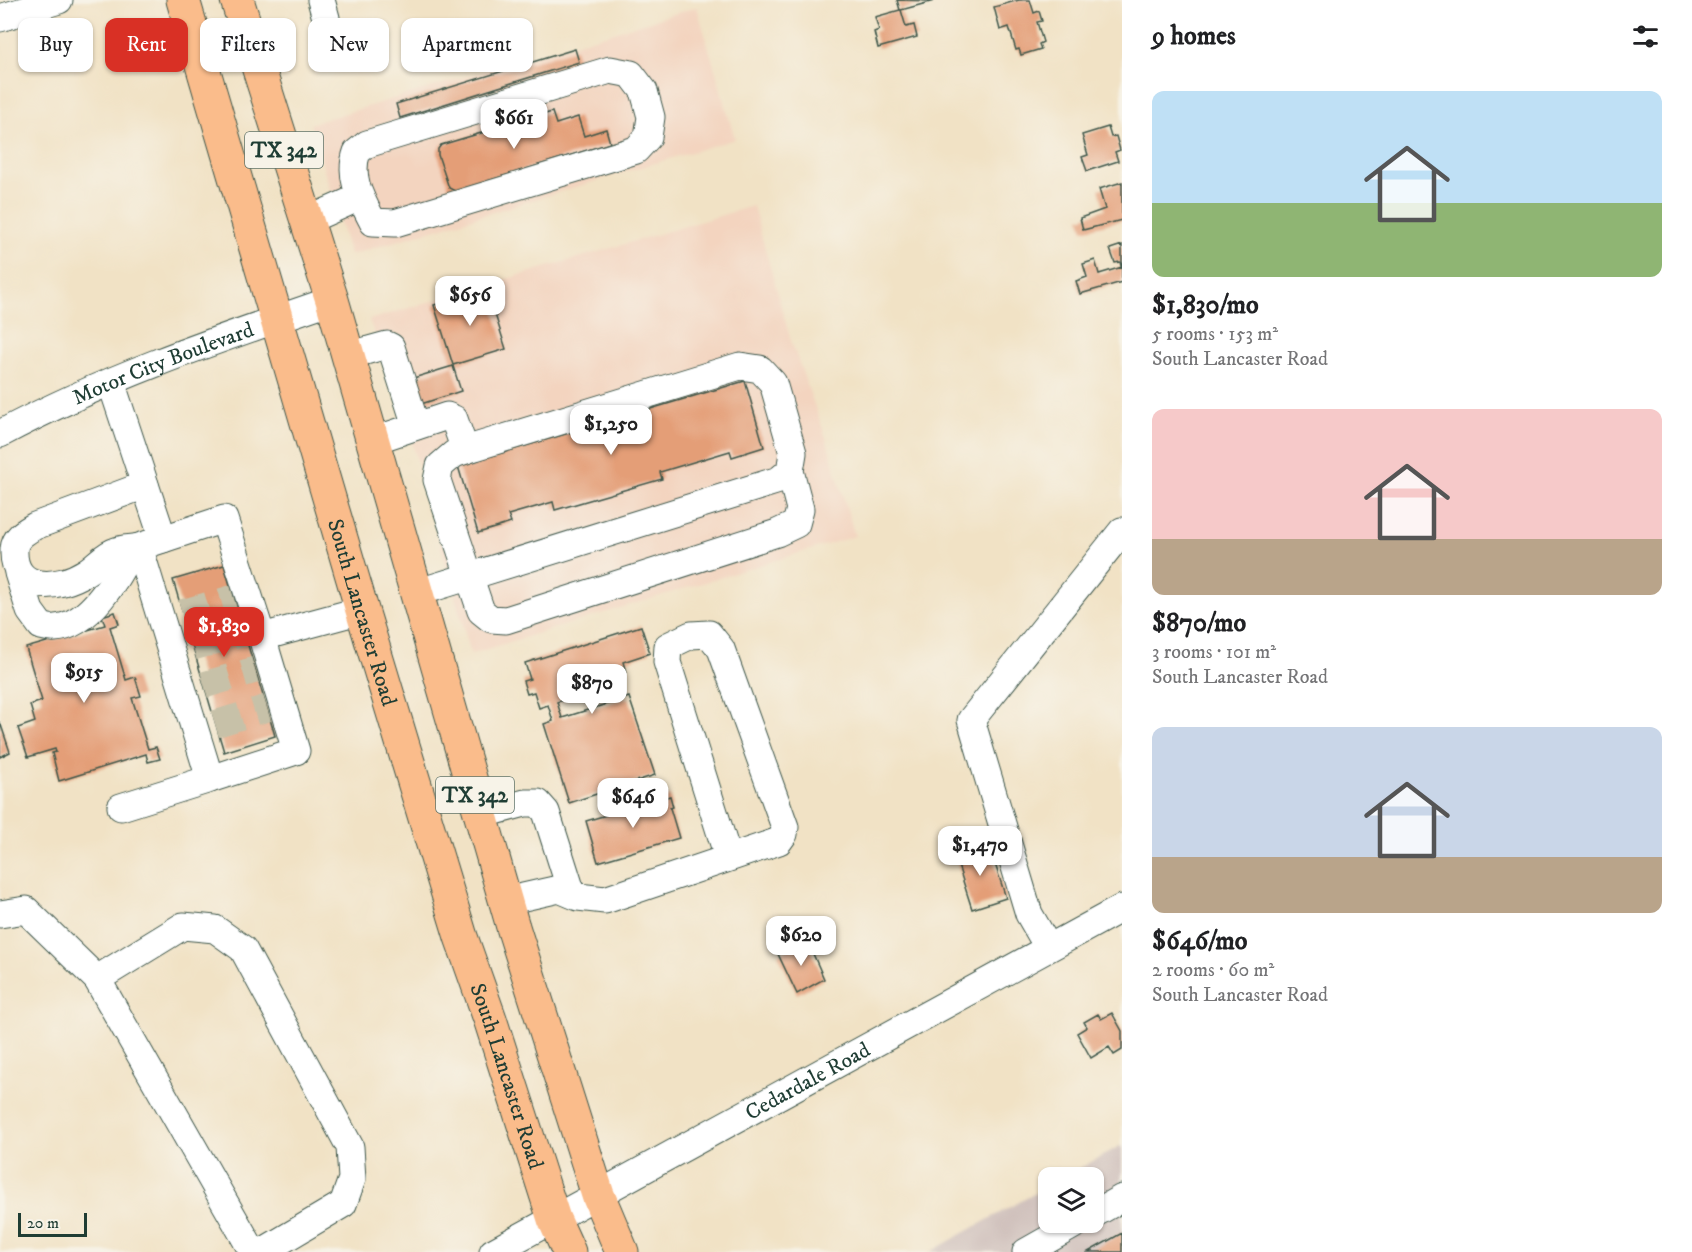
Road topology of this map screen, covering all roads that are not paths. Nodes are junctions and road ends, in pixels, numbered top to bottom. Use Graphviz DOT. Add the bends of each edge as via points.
graph roads {
  1 [pos="59,0"];
  2 [pos="183,0"];
  3 [pos="237,0"];
  4 [pos="0,18"];
  5 [pos="360,197"];
  6 [pos="306,220"];
  7 [pos="332,300"];
  8 [pos="277,319"];
  9 [pos="347,356"];
  10 [pos="111,382"];
  11 [pos="416,426"];
  12 [pos="0,434"];
  13 [pos="372,441"];
  14 [pos="465,450"];
  15 [pos="790,471"];
  16 [pos="145,485"];
  17 [pos="1122,531"];
  18 [pos="145,545"];
  19 [pos="18,573"];
  20 [pos="470,576"];
  21 [pos="416,593"];
  22 [pos="362,610"];
  23 [pos="255,633"];
  24 [pos="210,779"];
  25 [pos="122,807"];
  26 [pos="480,815"];
  27 [pos="728,857"];
  28 [pos="572,894"];
  29 [pos="506,901"];
  30 [pos="1122,908"];
  31 [pos="0,914"];
  32 [pos="1048,947"];
  33 [pos="97,979"];
  34 [pos="598,1195"];
  35 [pos="1122,1198"];
  36 [pos="1104,1208"];
  37 [pos="554,1219"];
  38 [pos="1060,1233"];
  39 [pos="253,1252"];
  40 [pos="262,1252"];
  41 [pos="493,1252"];
  42 [pos="569,1252"];
  43 [pos="622,1252"];
  44 [pos="1026,1252"];
  1 -- 4 [label="street"];
  2 -- 8 [label="main road, South Lancaster Road / TX 342"];
  3 -- 6 [label="main road, TX 342"];
  5 -- 5 [label="street" via="373,222 395,223 636,150 648,137 651,117 644,91 631,74 610,70 367,144 357,152 353,175"];
  5 -- 6 [label="street"];
  6 -- 7 [label="main road, TX 342"];
  7 -- 8 [label="street, Motor City Boulevard"];
  7 -- 9 [label="main road, TX 342"];
  8 -- 10 [label="street, Motor City Boulevard" via="181,352"];
  8 -- 22 [label="main road, South Lancaster Road / TX 342"];
  9 -- 11 [label="street" via="391,347"];
  9 -- 13 [label="main road, TX 342"];
  10 -- 12 [label="street, Motor City Boulevard"];
  10 -- 16 [label="street"];
  11 -- 13 [label="street"];
  11 -- 14 [label="street" via="451,416"];
  13 -- 21 [label="main road, TX 342"];
  14 -- 15 [label="street" via="740,366 760,369 773,383 793,453"];
  14 -- 20 [label="street" via="440,466 437,480"];
  15 -- 20 [label="street" via="778,480"];
  15 -- 20 [label="street" via="800,508 796,524 777,533 506,620 491,619 481,610"];
  16 -- 18 [label="street"];
  16 -- 19 [label="street" via="21,534 15,544"];
  17 -- 32 [label="street" via="971,720 1029,914"];
  18 -- 19 [label="street" via="114,551 84,574 52,585 33,584"];
  18 -- 19 [label="street" via="89,613 56,628 41,626 30,611"];
  18 -- 23 [label="street" via="224,519 241,595"];
  18 -- 24 [label="street" via="172,616 205,727"];
  20 -- 21 [label="street"];
  21 -- 26 [label="main road, TX 342"];
  22 -- 23 [label="street"];
  22 -- 37 [label="main road, South Lancaster Road / TX 342" via="461,937"];
  23 -- 24 [label="street" via="274,706 296,751"];
  24 -- 25 [label="street"];
  26 -- 28 [label="street" via="538,803 546,812"];
  26 -- 29 [label="main road, TX 342"];
  27 -- 27 [label="street" via="778,841 785,827 721,649 709,634 691,635 668,646 666,662"];
  27 -- 28 [label="street" via="605,900"];
  28 -- 29 [label="street" via="559,889"];
  29 -- 34 [label="main road, TX 342"];
  30 -- 32 [label="street, Cedardale Road"];
  31 -- 33 [label="street" via="26,910"];
  32 -- 34 [label="street, Cedardale Road"];
  33 -- 39 [label="street"];
  33 -- 40 [label="street" via="183,926 215,929 243,949 350,1147 352,1179 343,1204"];
  34 -- 37 [label="street, Cedardale Road"];
  34 -- 43 [label="main road, TX 342"];
  35 -- 36 [label="street"];
  37 -- 41 [label="street, Cedardale Road"];
  37 -- 42 [label="main road, TX 342"];
  38 -- 44 [label="street"];
}
